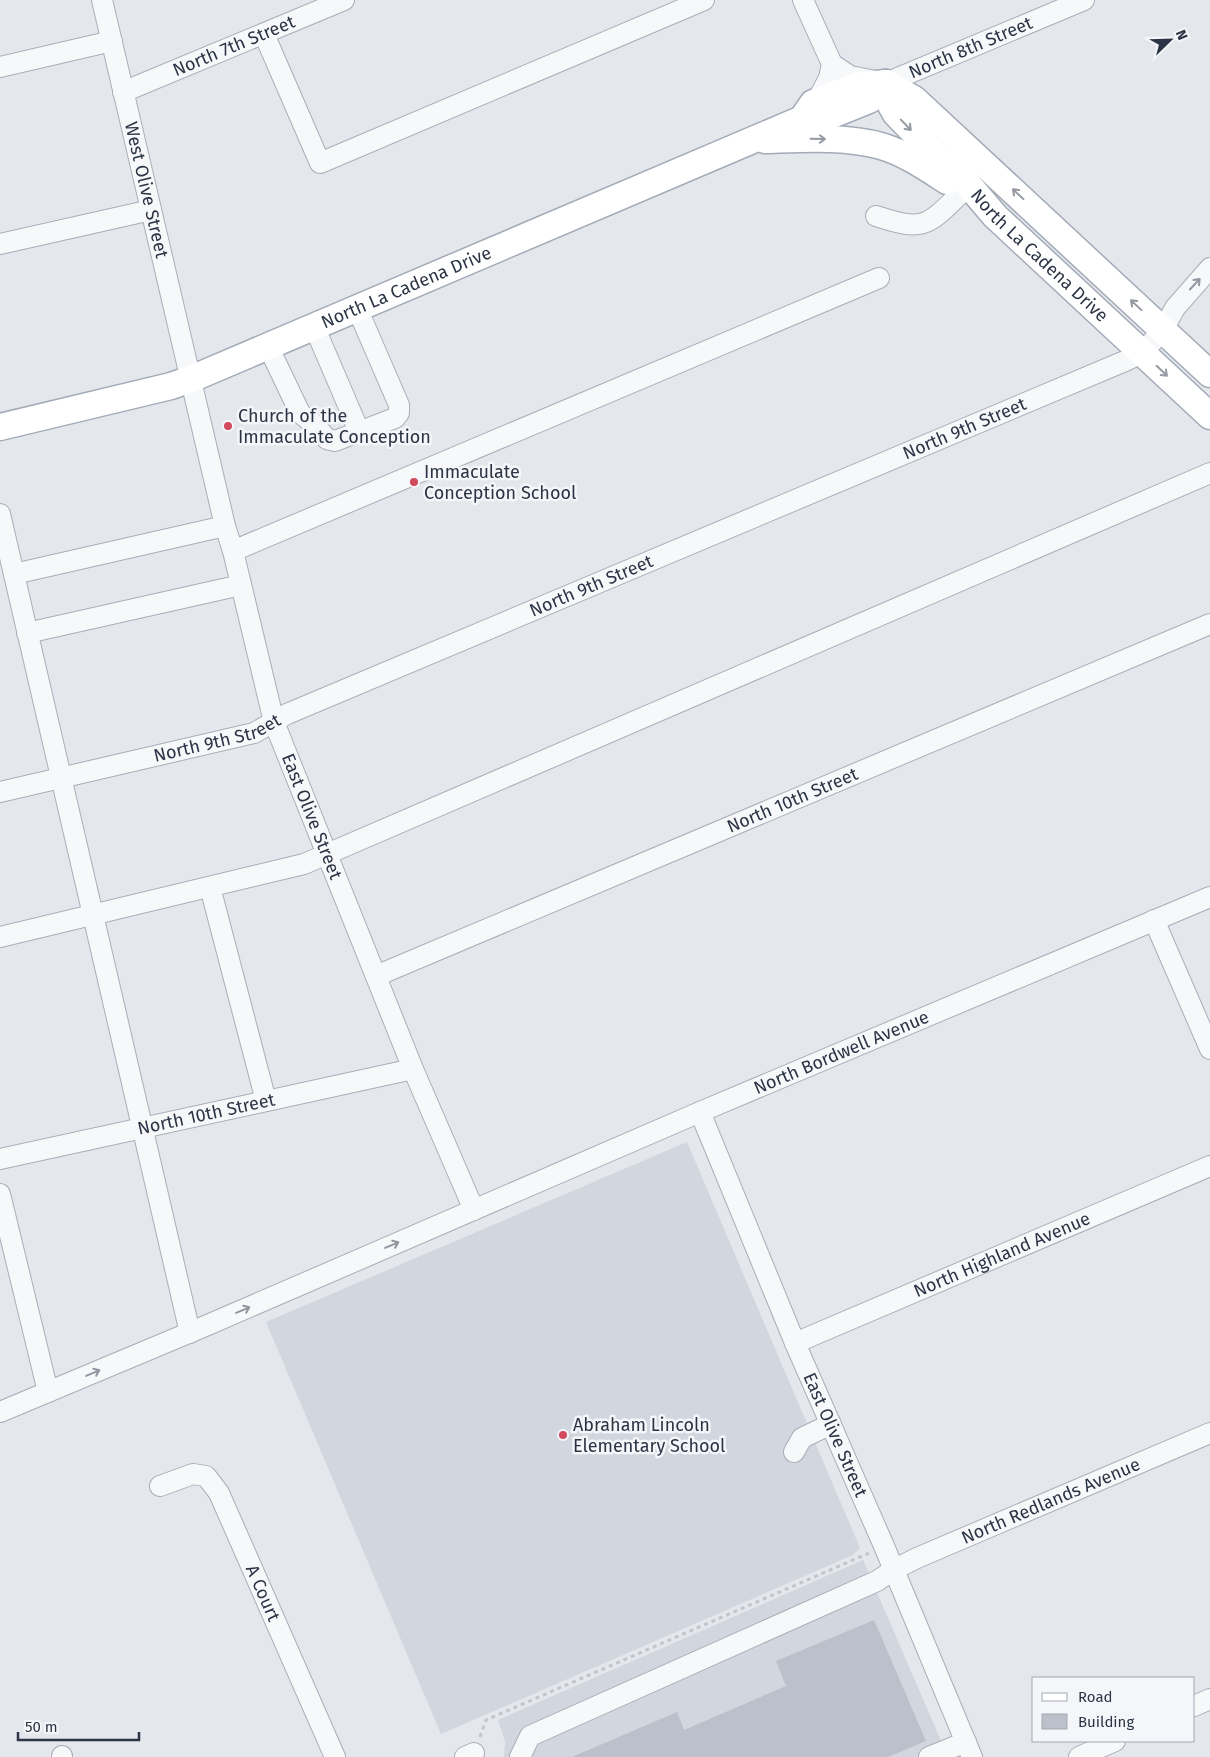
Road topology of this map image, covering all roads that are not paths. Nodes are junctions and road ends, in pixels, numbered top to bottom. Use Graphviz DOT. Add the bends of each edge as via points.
graph roads {
  1 [pos="102,0"];
  2 [pos="344,0"];
  3 [pos="704,0"];
  4 [pos="803,0"];
  5 [pos="1084,0"];
  6 [pos="264,34"];
  7 [pos="112,41"];
  8 [pos="832,64"];
  9 [pos="0,67"];
  10 [pos="886,82"];
  11 [pos="123,92"];
  12 [pos="809,110"];
  13 [pos="752,140"];
  14 [pos="962,192"];
  15 [pos="151,210"];
  16 [pos="876,216"];
  17 [pos="995,216"];
  18 [pos="0,244"];
  19 [pos="1210,268"];
  20 [pos="879,278"];
  21 [pos="357,308"];
  22 [pos="314,326"];
  23 [pos="1163,330"];
  24 [pos="268,346"];
  25 [pos="1142,353"];
  26 [pos="1210,374"];
  27 [pos="191,379"];
  28 [pos="1210,416"];
  29 [pos="0,427"];
  30 [pos="359,431"];
  31 [pos="1210,473"];
  32 [pos="0,514"];
  33 [pos="225,526"];
  34 [pos="233,551"];
  35 [pos="14,574"];
  36 [pos="241,585"];
  37 [pos="1210,624"];
  38 [pos="28,633"];
  39 [pos="274,722"];
  40 [pos="61,778"];
  41 [pos="0,792"];
  42 [pos="327,853"];
  43 [pos="210,886"];
  44 [pos="1210,897"];
  45 [pos="93,915"];
  46 [pos="1154,920"];
  47 [pos="0,937"];
  48 [pos="376,976"];
  49 [pos="1210,1049"];
  50 [pos="413,1068"];
  51 [pos="266,1101"];
  52 [pos="700,1112"];
  53 [pos="142,1128"];
  54 [pos="0,1159"];
  55 [pos="1210,1166"];
  56 [pos="0,1194"];
  57 [pos="474,1210"];
  58 [pos="190,1333"];
  59 [pos="795,1343"];
  60 [pos="48,1392"];
  61 [pos="0,1412"];
  62 [pos="831,1424"];
  63 [pos="1210,1433"];
  64 [pos="794,1452"];
  65 [pos="160,1486"];
  66 [pos="893,1570"];
  67 [pos="1210,1699"];
  68 [pos="1195,1706"];
  69 [pos="1114,1742"];
  70 [pos="969,1749"];
  71 [pos="335,1757"];
  72 [pos="520,1757"];
  73 [pos="928,1757"];
  74 [pos="1079,1757"];
  1 -- 7 [label="street, West Olive Street"];
  2 -- 6 [label="street, North 7th Street"];
  3 -- 6 [label="street" via="320,163"];
  4 -- 8 [label="street"];
  5 -- 10 [label="street, North 8th Street"];
  6 -- 11 [label="street, North 7th Street"];
  7 -- 9 [label="street"];
  7 -- 11 [label="street, West Olive Street"];
  8 -- 10 [label="street" via="850,76"];
  8 -- 12 [label="street" via="829,78"];
  10 -- 12 [label="main road, North La Cadena Drive" via="869,100 822,119"];
  10 -- 17 [label="main road, North La Cadena Drive, one-way" via="888,100 896,114 961,176"];
  23 -- 10 [label="main road, North La Cadena Drive, one-way" via="914,99"];
  11 -- 15 [label="street, West Olive Street"];
  12 -- 13 [label="main road, North La Cadena Drive"];
  13 -- 14 [label="main road, one-way" via="839,140 882,147 922,164"];
  13 -- 21 [label="main road, North La Cadena Drive"];
  14 -- 16 [label="street" via="934,219 921,225 900,224"];
  14 -- 17 [label="main road"];
  15 -- 18 [label="street"];
  15 -- 27 [label="street, West Olive Street"];
  17 -- 25 [label="main road, North La Cadena Drive"];
  23 -- 19 [label="street, North 9th Street, one-way" via="1175,308"];
  20 -- 34 [label="street"];
  21 -- 22 [label="main road, North La Cadena Drive"];
  21 -- 30 [label="street" via="399,405 395,418"];
  22 -- 24 [label="main road, North La Cadena Drive"];
  22 -- 30 [label="street"];
  23 -- 25 [label="street, North 9th Street"];
  23 -- 26 [label="main road, North La Cadena Drive"];
  24 -- 27 [label="main road, North La Cadena Drive"];
  24 -- 30 [label="street" via="300,413 327,439 335,441"];
  25 -- 28 [label="main road, North La Cadena Drive, one-way"];
  25 -- 39 [label="street, North 9th Street" via="286,714"];
  27 -- 29 [label="main road, North La Cadena Drive"];
  27 -- 33 [label="street, East Olive Street"];
  31 -- 42 [label="street"];
  32 -- 35 [label="street"];
  33 -- 34 [label="street, East Olive Street"];
  33 -- 35 [label="street"];
  34 -- 36 [label="street, East Olive Street"];
  35 -- 38 [label="street"];
  36 -- 38 [label="street"];
  36 -- 39 [label="street, East Olive Street"];
  37 -- 48 [label="street, North 10th Street"];
  38 -- 40 [label="street"];
  39 -- 40 [label="street, North 9th Street" via="254,734"];
  39 -- 42 [label="street, East Olive Street"];
  40 -- 41 [label="street, North 9th Street"];
  40 -- 45 [label="street"];
  42 -- 43 [label="street" via="304,864"];
  42 -- 48 [label="street, East Olive Street"];
  43 -- 45 [label="street"];
  43 -- 51 [label="street"];
  44 -- 46 [label="street, North Bordwell Avenue"];
  45 -- 47 [label="street"];
  45 -- 53 [label="street"];
  46 -- 49 [label="street"];
  46 -- 52 [label="street, North Bordwell Avenue"];
  48 -- 50 [label="street, East Olive Street"];
  50 -- 51 [label="street, North 10th Street"];
  50 -- 57 [label="street, East Olive Street"];
  51 -- 53 [label="street, North 10th Street"];
  52 -- 57 [label="street, North Bordwell Avenue"];
  52 -- 59 [label="street, East Olive Street"];
  53 -- 54 [label="street, North 10th Street"];
  53 -- 58 [label="street"];
  55 -- 59 [label="street, North Highland Avenue"];
  56 -- 60 [label="street"];
  58 -- 57 [label="street, North Bordwell Avenue, one-way"];
  60 -- 58 [label="street, North Bordwell Avenue, one-way"];
  59 -- 62 [label="street, East Olive Street"];
  60 -- 61 [label="street, North Bordwell Avenue"];
  62 -- 64 [label="street" via="802,1438"];
  62 -- 66 [label="street, East Olive Street"];
  63 -- 66 [label="street, North Redlands Avenue"];
  65 -- 71 [label="street, A Court" via="193,1474 206,1476 219,1493"];
  66 -- 70 [label="street, East Olive Street"];
  66 -- 72 [label="street, North Redlands Avenue" via="878,1581 530,1736"];
  67 -- 68 [label="street"];
  69 -- 74 [label="street"];
  70 -- 73 [label="street"];
}
